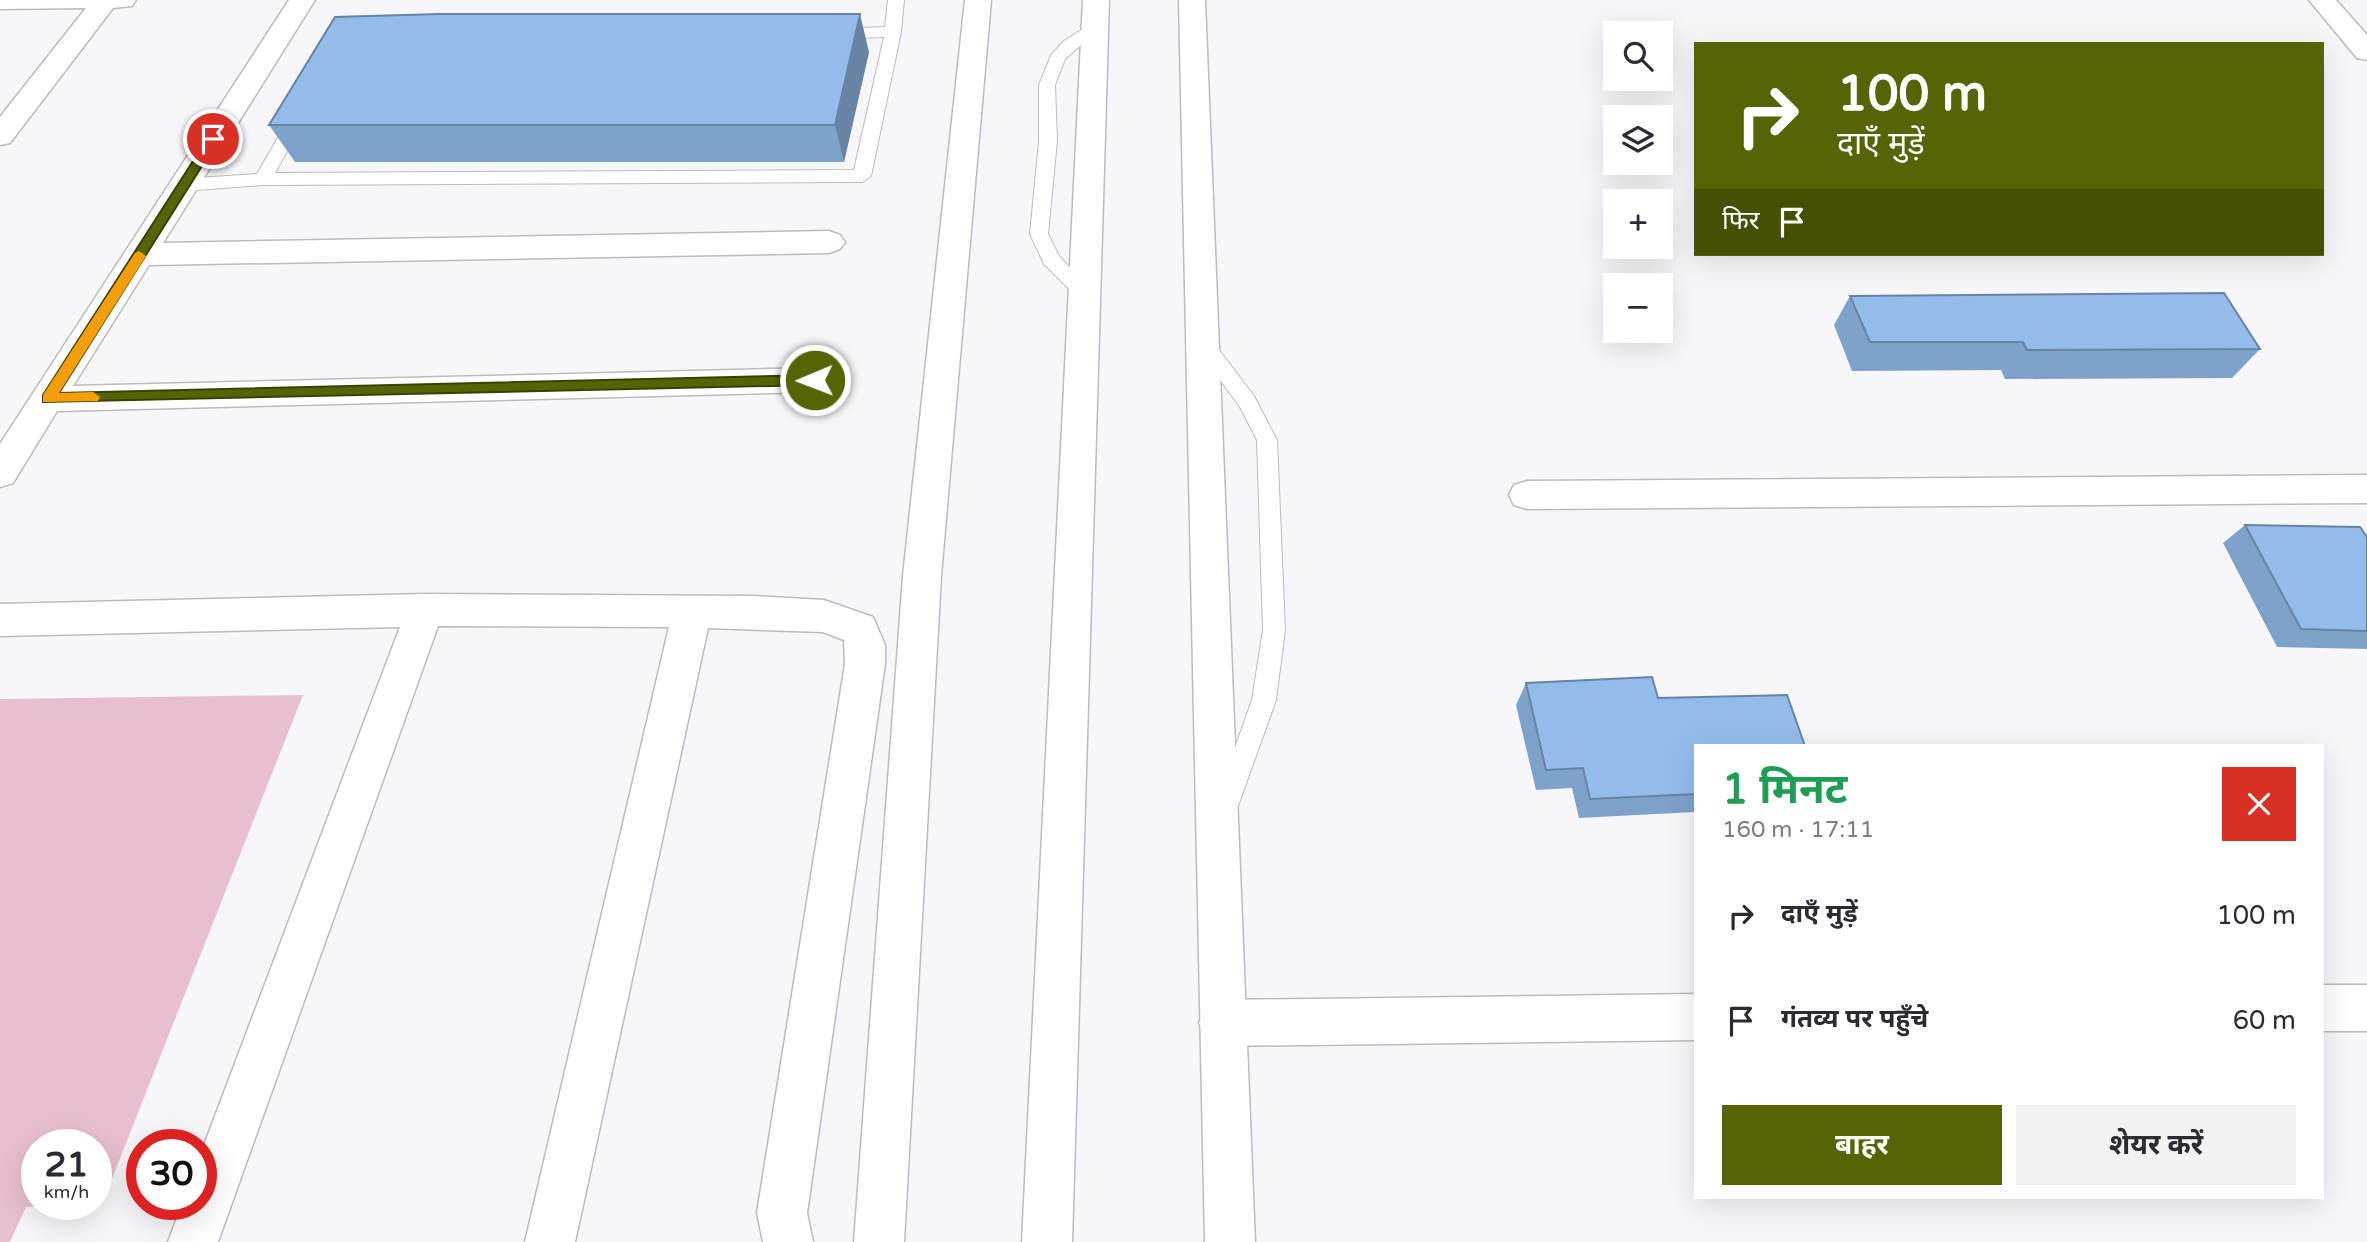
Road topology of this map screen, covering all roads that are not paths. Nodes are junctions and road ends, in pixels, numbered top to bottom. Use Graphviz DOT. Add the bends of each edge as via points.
graph roads {
  1 [pos="123,0"];
  2 [pos="302,0"];
  3 [pos="896,0"];
  4 [pos="978,0"];
  5 [pos="1192,0"];
  6 [pos="2322,0"];
  7 [pos="0,1"];
  8 [pos="106,1"];
  9 [pos="1095,13"];
  10 [pos="892,32"];
  11 [pos="823,34"];
  12 [pos="2367,52"];
  13 [pos="304,107"];
  14 [pos="0,136"];
  15 [pos="263,179"];
  16 [pos="184,185"];
  17 [pos="829,242"];
  18 [pos="141,254"];
  19 [pos="1203,342"];
  20 [pos="815,380"];
  21 [pos="48,398"];
  22 [pos="0,474"];
  23 [pos="2367,489"];
  24 [pos="1527,495"];
  25 [pos="425,610"];
  26 [pos="692,612"];
  27 [pos="0,621"];
  28 [pos="1218,828"];
  29 [pos="2324,1008"];
  30 [pos="2367,1008"];
  31 [pos="1694,1017"];
  32 [pos="1223,1023"];
  33 [pos="193,1242"];
  34 [pos="550,1242"];
  35 [pos="788,1242"];
  36 [pos="879,1242"];
  37 [pos="1047,1242"];
  38 [pos="1230,1242"];
  1 -- 8 [label="street"];
  2 -- 16 [label="street"];
  3 -- 10 [label="lane"];
  4 -- 36 [label="street" via="922,576"];
  5 -- 19 [label="street"];
  6 -- 12 [label="street"];
  7 -- 8 [label="street"];
  8 -- 14 [label="street"];
  9 -- 37 [label="street"];
  10 -- 11 [label="lane"];
  10 -- 15 [label="lane" via="862,176"];
  13 -- 15 [label="lane"];
  15 -- 16 [label="lane"];
  16 -- 18 [label="street"];
  17 -- 18 [label="street"];
  18 -- 21 [label="street"];
  19 -- 28 [label="street"];
  19 -- 28 [label="lane" via="1248,401 1267,440 1274,617 1264,700"];
  20 -- 21 [label="street"];
  21 -- 22 [label="street"];
  23 -- 24 [label="street"];
  25 -- 26 [label="street"];
  25 -- 27 [label="street"];
  25 -- 33 [label="street"];
  26 -- 34 [label="street"];
  26 -- 35 [label="street" via="824,616 859,629 866,645 782,1213"];
  28 -- 32 [label="street"];
  29 -- 30 [label="street"];
  31 -- 32 [label="street"];
  32 -- 38 [label="street"];
}
